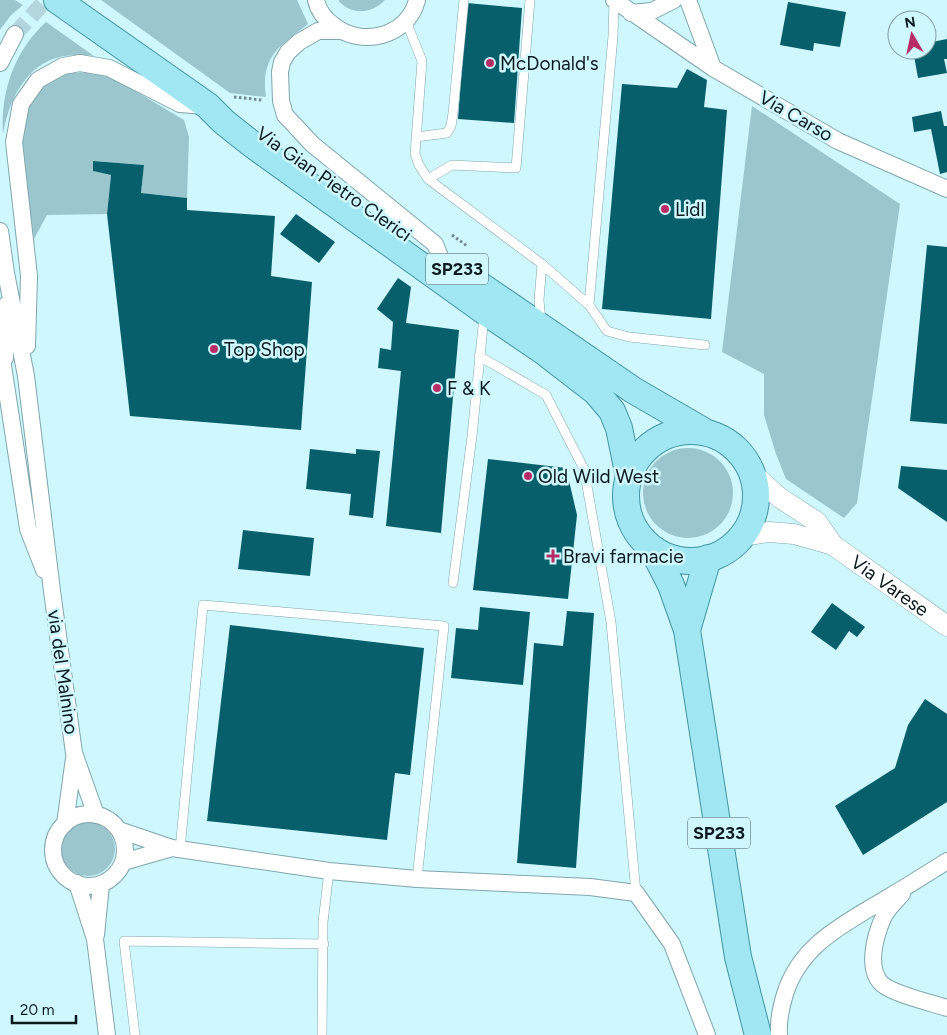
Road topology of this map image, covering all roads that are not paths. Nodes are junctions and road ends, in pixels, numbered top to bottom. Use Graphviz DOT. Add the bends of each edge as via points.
graph roads {
  1 [pos="57,0"];
  2 [pos="418,0"];
  3 [pos="464,0"];
  4 [pos="530,0"];
  5 [pos="614,0"];
  6 [pos="674,0"];
  7 [pos="688,0"];
  8 [pos="315,1"];
  9 [pos="631,13"];
  10 [pos="406,21"];
  11 [pos="340,31"];
  12 [pos="15,34"];
  13 [pos="0,63"];
  14 [pos="713,68"];
  15 [pos="208,106"];
  16 [pos="416,137"];
  17 [pos="428,179"];
  18 [pos="947,189"];
  19 [pos="0,231"];
  20 [pos="441,258"];
  21 [pos="542,264"];
  22 [pos="6,273"];
  23 [pos="589,305"];
  24 [pos="484,311"];
  25 [pos="541,328"];
  26 [pos="705,345"];
  27 [pos="0,346"];
  28 [pos="479,356"];
  29 [pos="26,376"];
  30 [pos="6,383"];
  31 [pos="707,433"];
  32 [pos="752,474"];
  33 [pos="629,477"];
  34 [pos="738,540"];
  35 [pos="833,545"];
  36 [pos="652,548"];
  37 [pos="708,558"];
  38 [pos="453,583"];
  39 [pos="52,591"];
  40 [pos="947,626"];
  41 [pos="687,630"];
  42 [pos="74,753"];
  43 [pos="96,815"];
  44 [pos="65,824"];
  45 [pos="119,830"];
  46 [pos="176,849"];
  47 [pos="947,861"];
  48 [pos="123,862"];
  49 [pos="329,871"];
  50 [pos="417,879"];
  51 [pos="77,883"];
  52 [pos="101,884"];
  53 [pos="908,886"];
  54 [pos="636,892"];
  55 [pos="95,939"];
  56 [pos="324,944"];
  57 [pos="947,1008"];
  58 [pos="107,1035"];
  59 [pos="135,1035"];
  60 [pos="322,1035"];
  61 [pos="707,1035"];
  62 [pos="758,1035"];
  63 [pos="780,1035"];
  1 -- 15 [label="main road, Via Gian Pietro Clerici / SP233"];
  2 -- 10 [label="street"];
  3 -- 16 [label="lane" via="451,126 447,133"];
  4 -- 17 [label="lane" via="516,168 452,165"];
  5 -- 9 [label="street, Via Carso"];
  5 -- 23 [label="lane"];
  6 -- 9 [label="street" via="652,11"];
  7 -- 14 [label="street"];
  8 -- 11 [label="street" via="326,19"];
  9 -- 14 [label="street, Via Carso"];
  10 -- 11 [label="street" via="375,37 357,37"];
  10 -- 16 [label="lane" via="422,62"];
  11 -- 20 [label="street" via="318,31 288,52 282,62 280,77 285,115 312,144 435,244"];
  12 -- 13 [label="street"];
  14 -- 18 [label="street, Via Carso" via="838,141"];
  15 -- 20 [label="main road, Via Gian Pietro Clerici / SP233" via="244,121"];
  15 -- 24 [label="main road, Via Gian Pietro Clerici / SP233" via="253,145"];
  15 -- 29 [label="street" via="180,104 110,68 80,63 63,66 38,80 21,104 14,142 29,276"];
  16 -- 17 [label="lane" via="415,154"];
  17 -- 21 [label="lane"];
  19 -- 22 [label="street"];
  20 -- 25 [label="main road, Via Gian Pietro Clerici / SP233"];
  21 -- 23 [label="lane"];
  21 -- 25 [label="lane"];
  22 -- 29 [label="street"];
  22 -- 30 [label="street"];
  23 -- 26 [label="lane" via="607,331 629,338"];
  24 -- 28 [label="lane"];
  24 -- 33 [label="main road, Via Gian Pietro Clerici / SP233" via="600,395 619,428"];
  25 -- 31 [label="main road, Via Gian Pietro Clerici / SP233" via="633,390"];
  27 -- 30 [label="street"];
  28 -- 38 [label="lane"];
  28 -- 54 [label="lane" via="546,395 584,469 611,622"];
  29 -- 39 [label="street"];
  30 -- 39 [label="street" via="28,529"];
  31 -- 32 [label="main road, SP233" via="730,443"];
  31 -- 33 [label="main road, SP233" via="682,431 658,439 639,456"];
  32 -- 34 [label="main road, SP233" via="756,485 755,509 746,531"];
  32 -- 35 [label="street, Via Varese" via="780,498 817,522"];
  33 -- 36 [label="main road, SP233" via="626,492 629,517 642,539"];
  34 -- 35 [label="street, Via Varese" via="769,532 794,534"];
  34 -- 37 [label="main road, SP233"];
  35 -- 40 [label="street, Via Varese"];
  36 -- 37 [label="main road, SP233" via="684,560"];
  36 -- 41 [label="main road, SP233" via="672,585"];
  37 -- 41 [label="main road, SP233"];
  39 -- 42 [label="street, via del Malnino"];
  41 -- 62 [label="main road, SP233" via="738,957"];
  42 -- 43 [label="street"];
  42 -- 44 [label="street"];
  43 -- 44 [label="street" via="85,814"];
  43 -- 45 [label="street" via="113,823"];
  44 -- 51 [label="street" via="56,837 53,852 60,871"];
  45 -- 46 [label="street"];
  45 -- 48 [label="street" via="124,840"];
  46 -- 48 [label="street"];
  46 -- 49 [label="street"];
  46 -- 50 [label="lane" via="203,605 444,626"];
  47 -- 53 [label="street"];
  48 -- 52 [label="street" via="110,879"];
  49 -- 50 [label="street"];
  49 -- 56 [label="lane" via="323,922"];
  50 -- 54 [label="street"];
  51 -- 52 [label="street"];
  51 -- 55 [label="street"];
  52 -- 55 [label="street"];
  53 -- 57 [label="street" via="883,918 872,964 882,984 892,990"];
  53 -- 63 [label="street" via="832,931 813,946 799,963 788,985 781,1007"];
  54 -- 61 [label="street" via="672,944"];
  55 -- 58 [label="street"];
  56 -- 59 [label="lane" via="124,940"];
  56 -- 60 [label="lane"];
}
